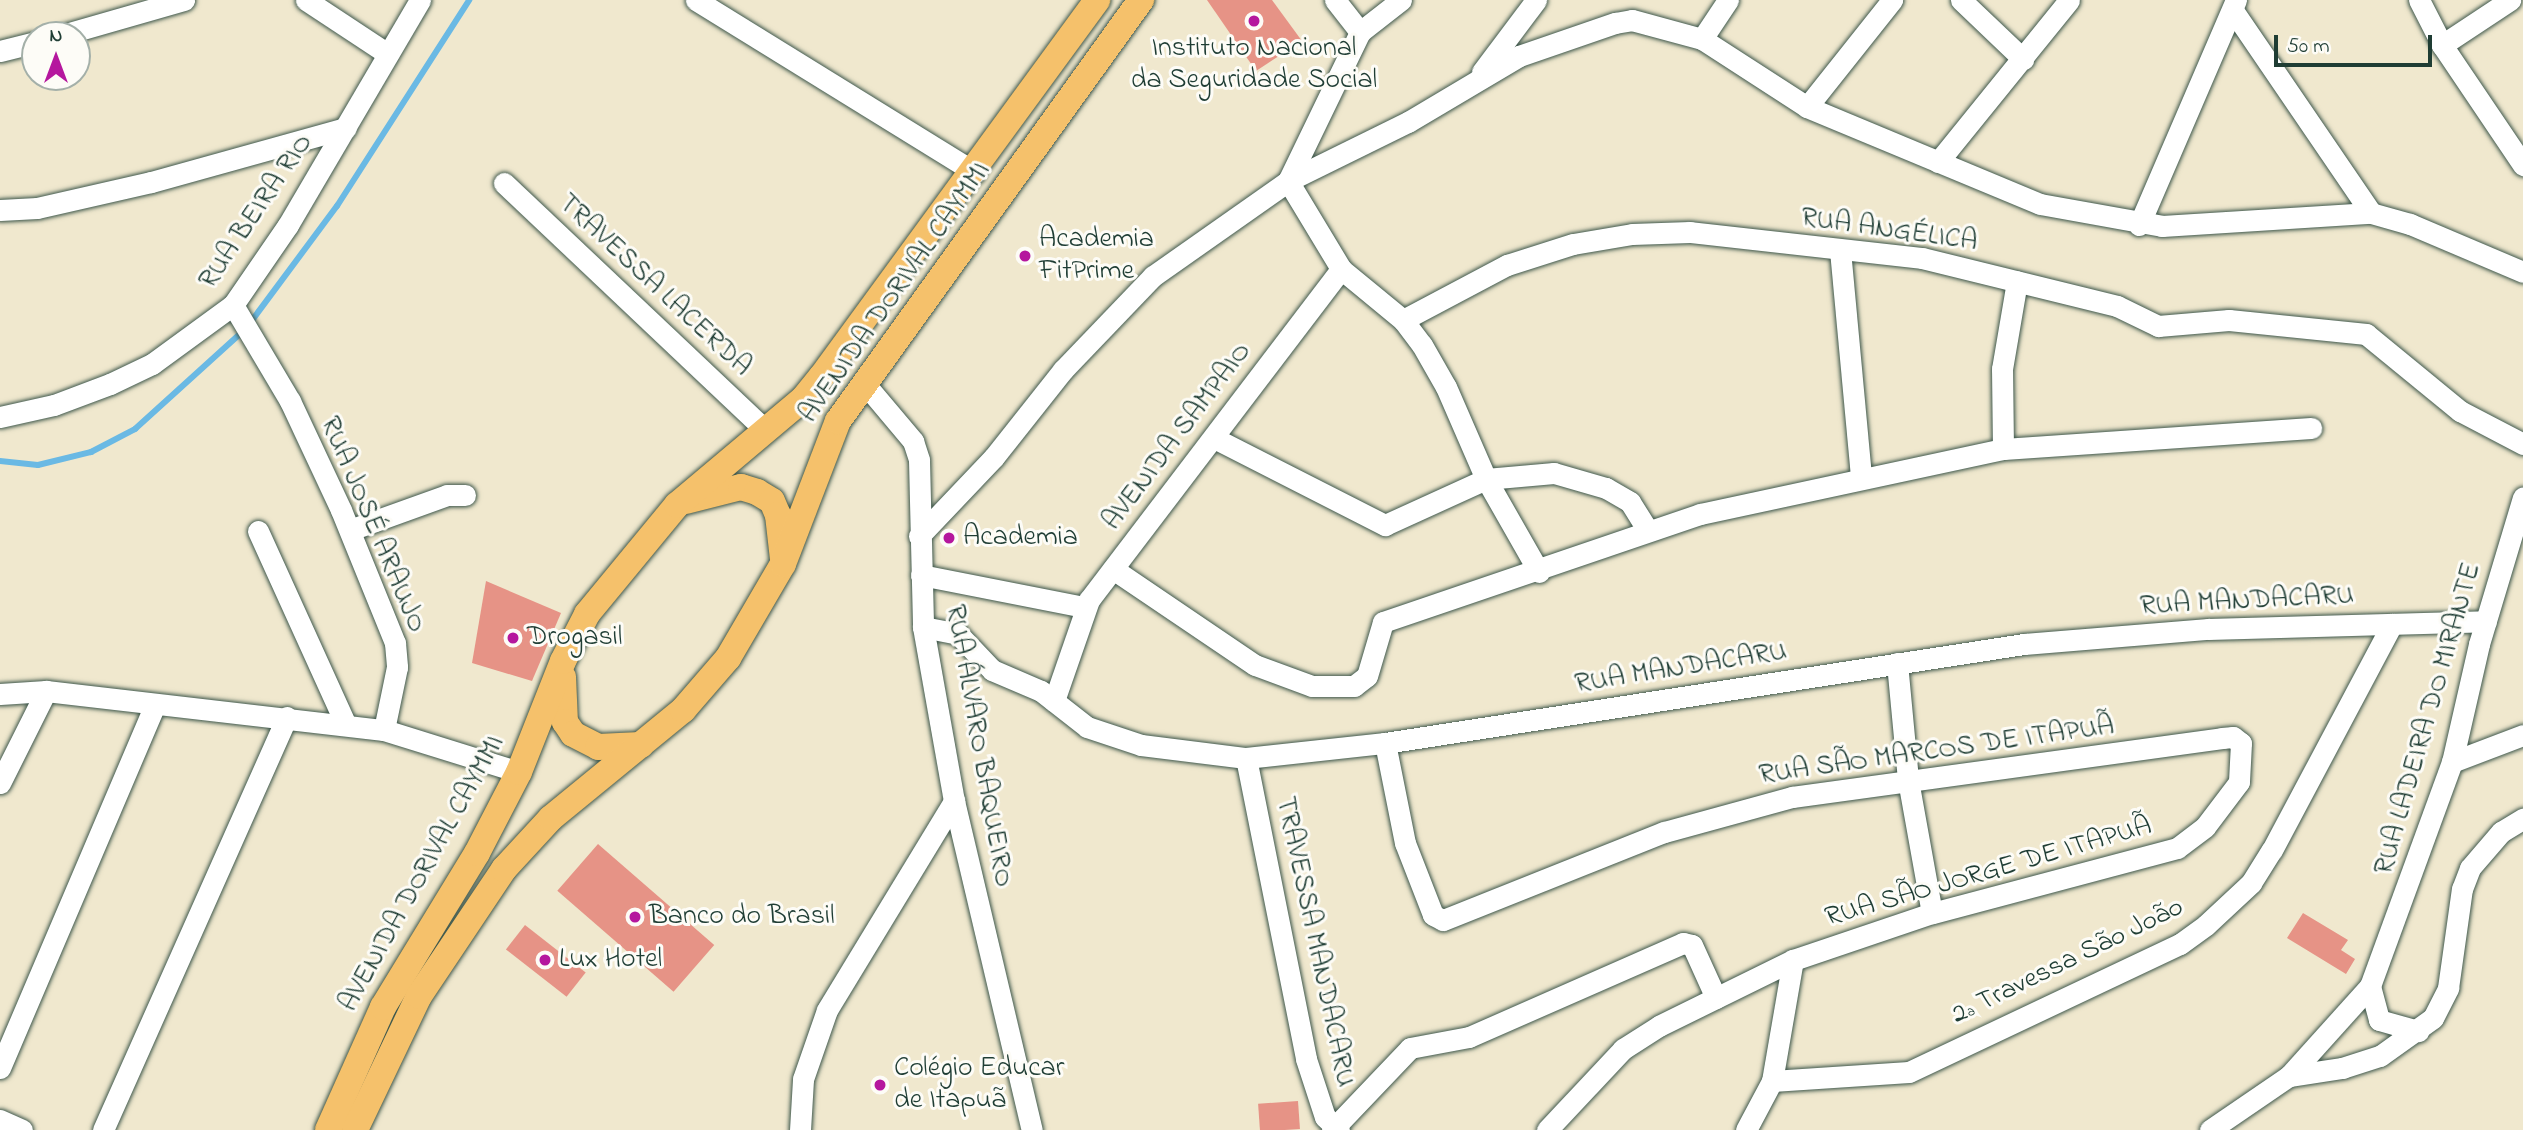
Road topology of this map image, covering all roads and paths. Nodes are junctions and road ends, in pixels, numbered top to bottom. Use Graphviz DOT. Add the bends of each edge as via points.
graph roads {
  1 [pos="184,0"];
  2 [pos="306,0"];
  3 [pos="420,0"];
  4 [pos="1097,0"];
  5 [pos="1141,0"];
  6 [pos="1335,0"];
  7 [pos="1401,0"];
  8 [pos="1536,0"];
  9 [pos="1728,0"];
  10 [pos="1892,0"];
  11 [pos="1961,0"];
  12 [pos="2069,0"];
  13 [pos="2419,0"];
  14 [pos="2510,0"];
  15 [pos="707,3"];
  16 [pos="2235,6"];
  17 [pos="91,27"];
  18 [pos="1360,32"];
  19 [pos="1702,39"];
  20 [pos="2442,45"];
  21 [pos="21,46"];
  22 [pos="0,51"];
  23 [pos="387,54"];
  24 [pos="2023,58"];
  25 [pos="1472,84"];
  26 [pos="1807,107"];
  27 [pos="346,128"];
  28 [pos="1938,162"];
  29 [pos="2523,165"];
  30 [pos="975,172"];
  31 [pos="1288,181"];
  32 [pos="504,183"];
  33 [pos="0,210"];
  34 [pos="2371,213"];
  35 [pos="2139,225"];
  36 [pos="1840,250"];
  37 [pos="1341,269"];
  38 [pos="2523,272"];
  39 [pos="2017,281"];
  40 [pos="237,310"];
  41 [pos="1403,320"];
  42 [pos="865,384"];
  43 [pos="0,417"];
  44 [pos="2311,428"];
  45 [pos="766,430"];
  46 [pos="1214,438"];
  47 [pos="2523,444"];
  48 [pos="2003,449"];
  49 [pos="1861,475"];
  50 [pos="1486,479"];
  51 [pos="465,495"];
  52 [pos="2523,497"];
  53 [pos="677,505"];
  54 [pos="1647,529"];
  55 [pos="349,530"];
  56 [pos="258,531"];
  57 [pos="919,536"];
  58 [pos="783,564"];
  59 [pos="1112,569"];
  60 [pos="1539,572"];
  61 [pos="921,575"];
  62 [pos="1084,607"];
  63 [pos="2486,621"];
  64 [pos="2392,624"];
  65 [pos="923,627"];
  66 [pos="563,661"];
  67 [pos="1897,663"];
  68 [pos="46,691"];
  69 [pos="0,694"];
  70 [pos="1054,701"];
  71 [pos="155,705"];
  72 [pos="286,717"];
  73 [pos="346,725"];
  74 [pos="384,730"];
  75 [pos="2523,735"];
  76 [pos="1385,743"];
  77 [pos="641,745"];
  78 [pos="1246,758"];
  79 [pos="2452,762"];
  80 [pos="519,772"];
  81 [pos="1908,779"];
  82 [pos="0,782"];
  83 [pos="954,801"];
  84 [pos="2523,819"];
  85 [pos="2196,836"];
  86 [pos="1932,913"];
  87 [pos="1793,960"];
  88 [pos="2370,986"];
  89 [pos="1716,998"];
  90 [pos="2418,1031"];
  91 [pos="0,1068"];
  92 [pos="2289,1076"];
  93 [pos="1772,1081"];
  94 [pos="0,1120"];
  95 [pos="1335,1129"];
  96 [pos="22,1130"];
  97 [pos="103,1130"];
  98 [pos="328,1130"];
  99 [pos="355,1130"];
  100 [pos="800,1130"];
  101 [pos="1032,1130"];
  102 [pos="1546,1130"];
  103 [pos="1746,1130"];
  104 [pos="2210,1130"];
  1 -- 17 [label="street"];
  2 -- 23 [label="street"];
  3 -- 23 [label="street, RUA BEIRA RIO"];
  4 -- 30 [label="main road, AVENIDA DORIVAL CAYMMI"];
  5 -- 42 [label="main road, AVENIDA DORIVAL CAYMMI"];
  6 -- 18 [label="street"];
  7 -- 18 [label="street"];
  8 -- 25 [label="street"];
  9 -- 19 [label="street"];
  10 -- 26 [label="street"];
  11 -- 24 [label="street"];
  12 -- 24 [label="street"];
  13 -- 20 [label="street"];
  14 -- 20 [label="street"];
  15 -- 30 [label="street"];
  16 -- 34 [label="street"];
  16 -- 35 [label="street"];
  18 -- 31 [label="street"];
  19 -- 25 [label="street" via="1632,20 1615,23 1519,56"];
  19 -- 26 [label="street"];
  20 -- 29 [label="street"];
  21 -- 22 [label="street"];
  23 -- 27 [label="street, RUA BEIRA RIO"];
  24 -- 28 [label="street"];
  25 -- 31 [label="street" via="1408,122"];
  26 -- 28 [label="street"];
  27 -- 33 [label="street" via="151,182 37,208"];
  27 -- 40 [label="street, RUA BEIRA RIO"];
  28 -- 35 [label="street" via="2040,204"];
  30 -- 45 [label="main road, AVENIDA DORIVAL CAYMMI" via="822,376"];
  31 -- 37 [label="street"];
  31 -- 57 [label="street" via="1153,276 1063,370 995,457"];
  32 -- 45 [label="street, TRAVESSA LACERDA"];
  34 -- 35 [label="street"];
  34 -- 38 [label="street" via="2410,224"];
  36 -- 39 [label="street, RUA ANGÉLICA" via="1922,258"];
  36 -- 41 [label="street, RUA ANGÉLICA" via="1690,232 1632,234 1573,244 1507,265"];
  36 -- 49 [label="street"];
  37 -- 41 [label="street"];
  37 -- 46 [label="street, AVENIDA SAMPAIO"];
  39 -- 47 [label="street, RUA ANGÉLICA" via="2116,306 2158,326 2229,320 2366,334 2460,411"];
  39 -- 48 [label="street" via="2002,369"];
  40 -- 43 [label="street, RUA BEIRA RIO" via="152,364 110,384 54,405"];
  40 -- 55 [label="street, RUA JOSÉ ARAUJO" via="262,349"];
  41 -- 50 [label="street" via="1446,387"];
  42 -- 57 [label="street, RUA ÁLVARO BAQUEIRO" via="895,417 916,450"];
  42 -- 58 [label="main road, AVENIDA DORIVAL CAYMMI" via="838,421"];
  44 -- 48 [label="street"];
  45 -- 53 [label="main road, AVENIDA DORIVAL CAYMMI"];
  46 -- 50 [label="street" via="1385,526"];
  46 -- 59 [label="street, AVENIDA SAMPAIO"];
  48 -- 49 [label="street"];
  49 -- 54 [label="street"];
  50 -- 54 [label="street" via="1554,473 1606,488 1630,502"];
  50 -- 60 [label="street"];
  51 -- 55 [label="street" via="447,495"];
  52 -- 63 [label="street, RUA LADEIRA DO MIRANTE"];
  53 -- 58 [label="main road" via="723,489 741,487 757,492 772,501 778,515"];
  53 -- 66 [label="main road, AVENIDA DORIVAL CAYMMI" via="587,614"];
  54 -- 60 [label="street"];
  55 -- 74 [label="street, RUA JOSÉ ARAUJO" via="395,643 397,667"];
  56 -- 73 [label="street"];
  57 -- 61 [label="street, RUA ÁLVARO BAQUEIRO"];
  58 -- 77 [label="main road, AVENIDA DORIVAL CAYMMI" via="729,658 683,710"];
  59 -- 60 [label="street" via="1255,665 1312,686 1364,682 1380,625"];
  59 -- 62 [label="street, AVENIDA SAMPAIO"];
  61 -- 62 [label="street"];
  61 -- 65 [label="street, RUA ÁLVARO BAQUEIRO"];
  62 -- 70 [label="street, AVENIDA SAMPAIO"];
  63 -- 64 [label="street, RUA MANDACARU"];
  63 -- 79 [label="street, RUA LADEIRA DO MIRANTE"];
  64 -- 67 [label="street, RUA MANDACARU" via="2208,629 2024,644"];
  64 -- 93 [label="street, 2ª Travessa São João" via="2272,850 2251,883 2206,925 2180,944 1909,1072"];
  65 -- 70 [label="street, RUA MANDACARU" via="958,634 992,670"];
  65 -- 83 [label="street, RUA ÁLVARO BAQUEIRO"];
  66 -- 77 [label="main road" via="563,708 573,734 598,747"];
  66 -- 80 [label="main road, AVENIDA DORIVAL CAYMMI"];
  67 -- 76 [label="street, RUA MANDACARU"];
  67 -- 81 [label="street"];
  68 -- 69 [label="street"];
  68 -- 71 [label="street"];
  68 -- 82 [label="street"];
  70 -- 78 [label="street, RUA MANDACARU" via="1087,727 1141,745"];
  71 -- 72 [label="street"];
  71 -- 91 [label="street"];
  72 -- 73 [label="street"];
  72 -- 97 [label="street"];
  73 -- 74 [label="street"];
  74 -- 80 [label="street"];
  75 -- 79 [label="street"];
  76 -- 78 [label="street, RUA MANDACARU"];
  76 -- 81 [label="street, RUA SÃO MARCOS DE ITAPUÃ" via="1413,867 1433,915 1443,920 1664,832 1792,797"];
  77 -- 99 [label="main road, AVENIDA DORIVAL CAYMMI" via="551,818 504,869 419,996"];
  78 -- 95 [label="street, TRAVESSA MANDACARU" via="1306,1059 1316,1095"];
  79 -- 88 [label="street, RUA LADEIRA DO MIRANTE"];
  80 -- 98 [label="main road, AVENIDA DORIVAL CAYMMI" via="477,853 383,1007"];
  81 -- 85 [label="street, RUA SÃO MARCOS DE ITAPUÃ" via="2240,739 2239,782"];
  81 -- 86 [label="street"];
  83 -- 100 [label="street" via="827,1010 803,1079"];
  83 -- 101 [label="street, RUA ÁLVARO BAQUEIRO"];
  84 -- 90 [label="street" via="2501,832 2470,868 2462,889 2444,1002"];
  85 -- 86 [label="street, RUA SÃO JORGE DE ITAPUÃ" via="2177,848"];
  86 -- 87 [label="street, RUA SÃO JORGE DE ITAPUÃ"];
  87 -- 89 [label="street, RUA SÃO JORGE DE ITAPUÃ"];
  87 -- 93 [label="street"];
  88 -- 90 [label="street" via="2379,1020"];
  88 -- 92 [label="street, RUA LADEIRA DO MIRANTE"];
  89 -- 95 [label="street" via="1692,945 1684,943 1469,1037 1410,1048"];
  89 -- 102 [label="street, RUA SÃO JORGE DE ITAPUÃ" via="1623,1049"];
  90 -- 92 [label="street" via="2380,1056 2342,1068"];
  92 -- 104 [label="street, RUA LADEIRA DO MIRANTE"];
  93 -- 103 [label="street"];
  94 -- 96 [label="street"];
}
